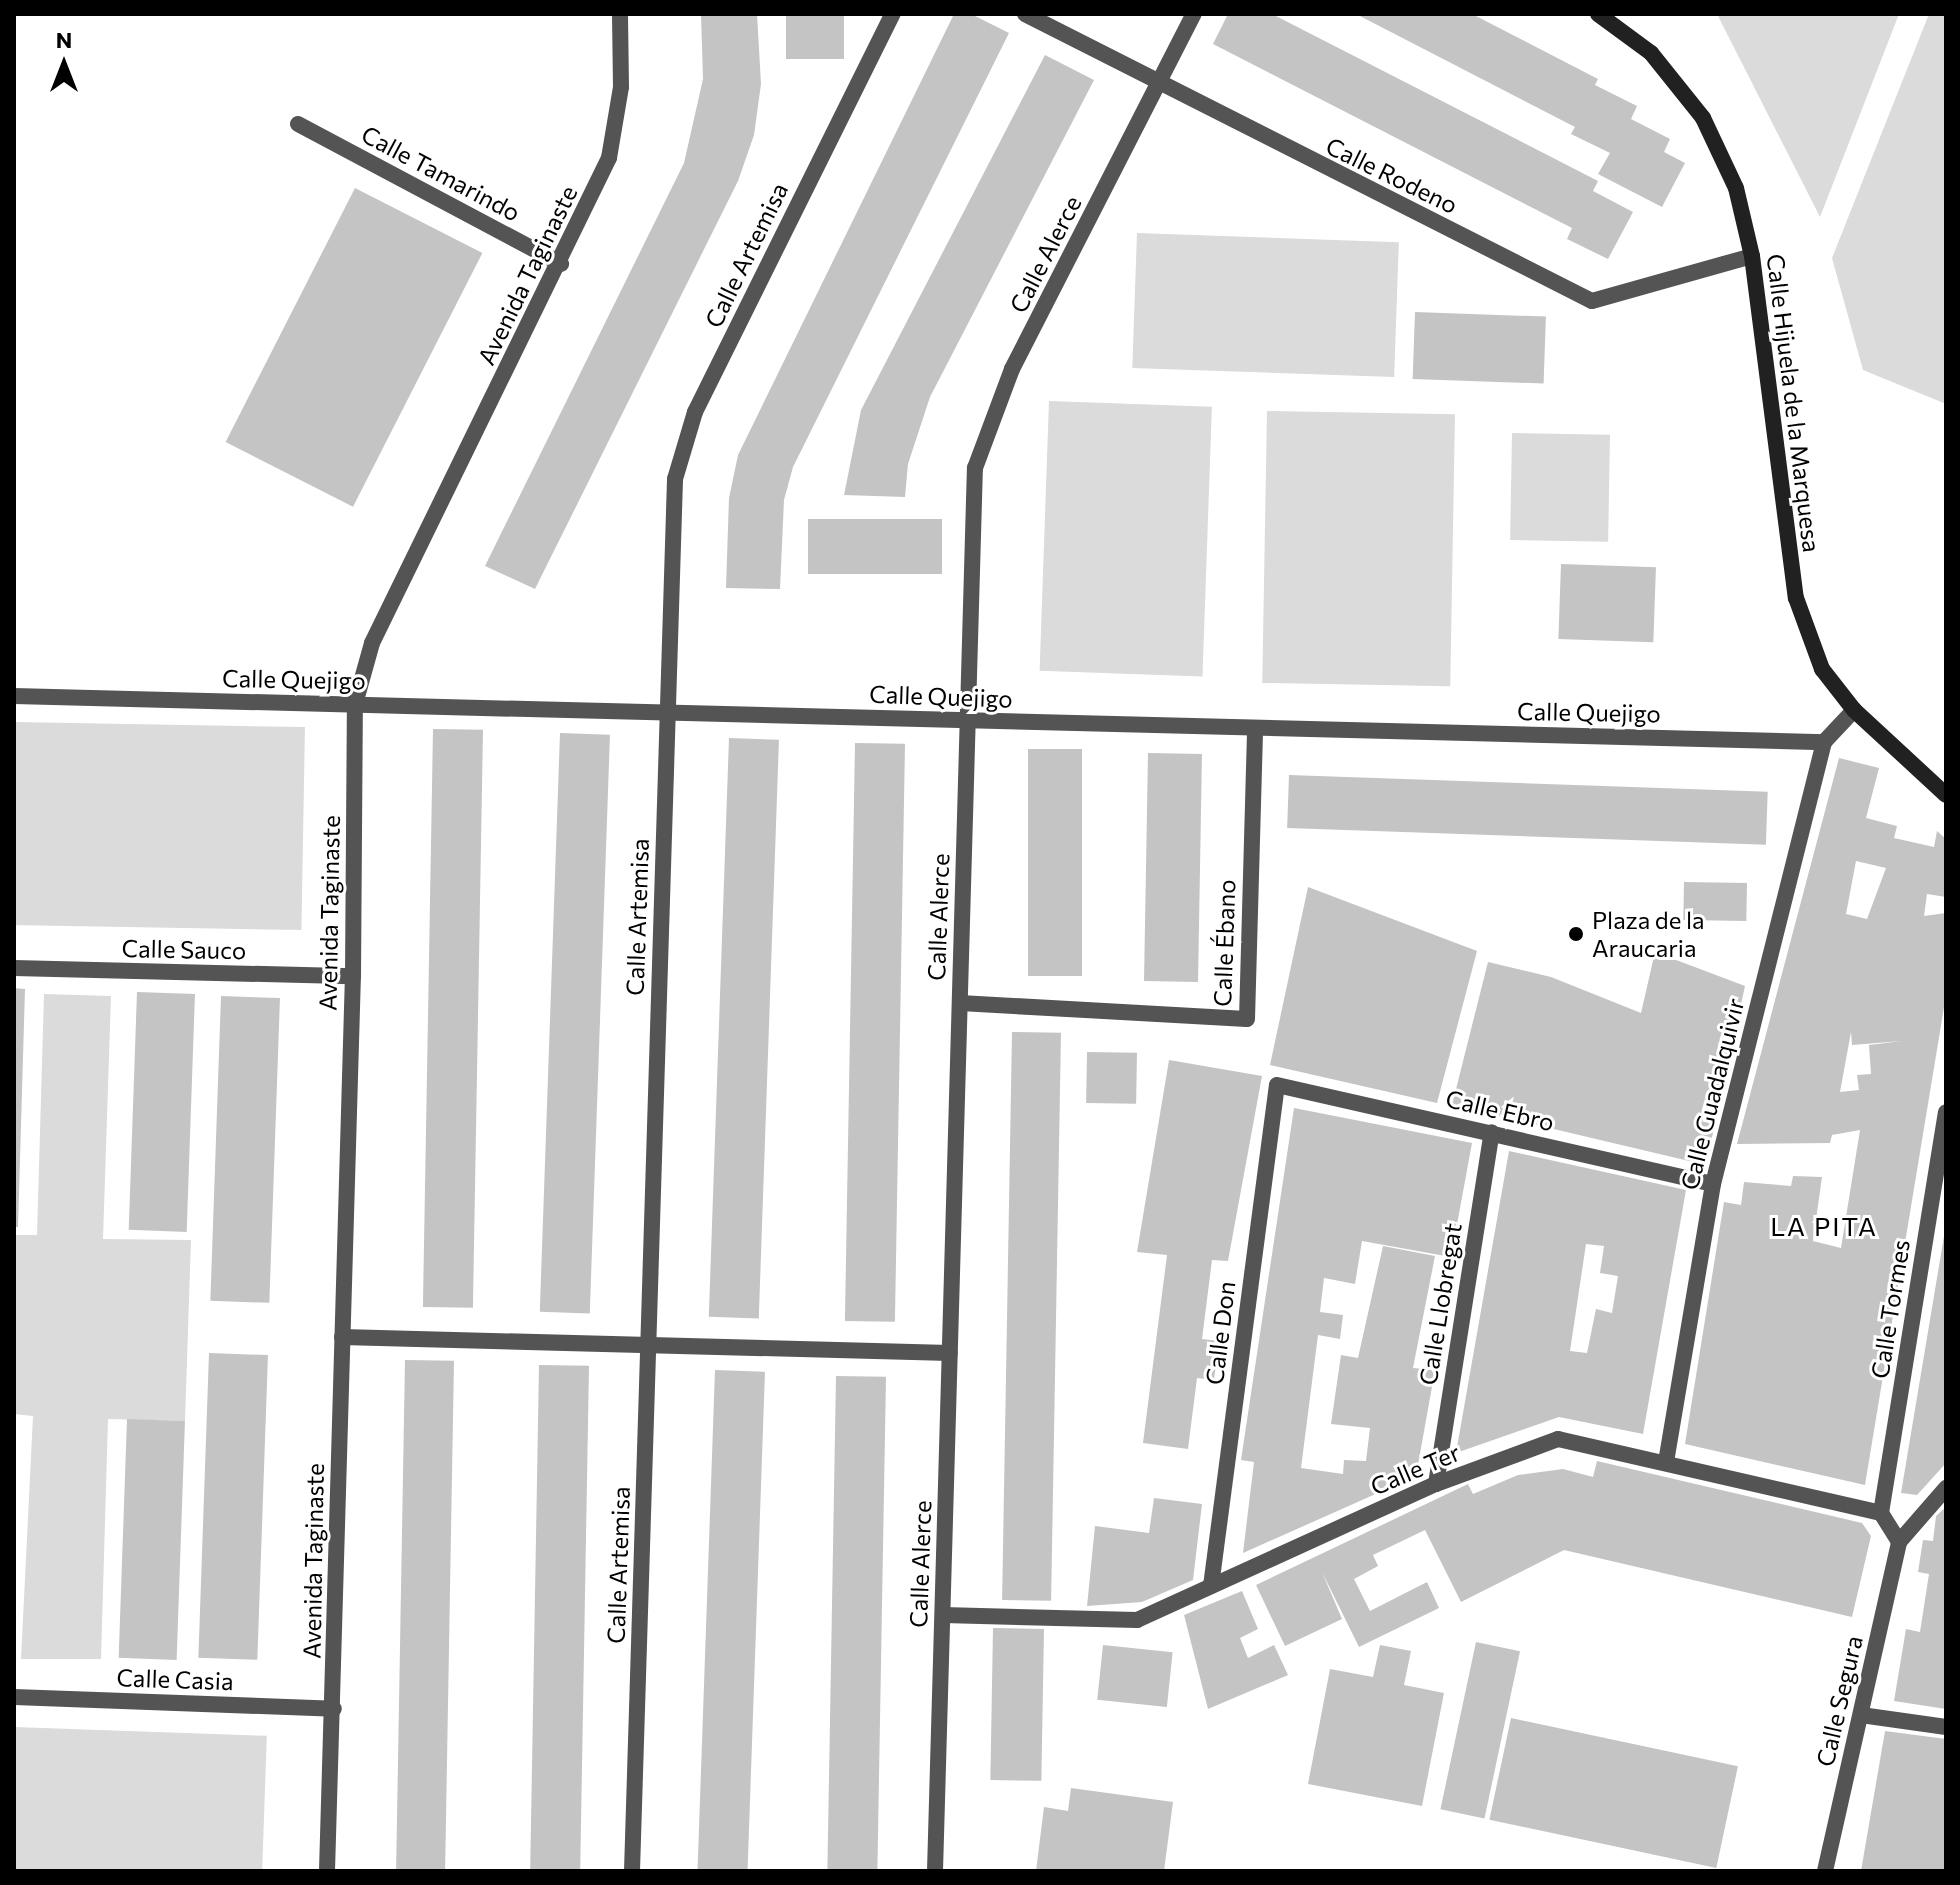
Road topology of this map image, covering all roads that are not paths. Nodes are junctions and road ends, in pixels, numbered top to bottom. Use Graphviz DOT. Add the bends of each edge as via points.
graph roads {
  1 [pos="620,14"];
  2 [pos="893,14"];
  3 [pos="1025,14"];
  4 [pos="1194,14"];
  5 [pos="1598,14"];
  6 [pos="1159,85"];
  7 [pos="298,124"];
  8 [pos="1752,256"];
  9 [pos="561,264"];
  10 [pos="14,696"];
  11 [pos="355,704"];
  12 [pos="1854,710"];
  13 [pos="667,712"];
  14 [pos="968,721"];
  15 [pos="1255,729"];
  16 [pos="1824,742"];
  17 [pos="1946,795"];
  18 [pos="14,968"];
  19 [pos="353,976"];
  20 [pos="960,1003"];
  21 [pos="1277,1085"];
  22 [pos="1946,1112"];
  23 [pos="1492,1132"];
  24 [pos="1713,1184"];
  25 [pos="342,1337"];
  26 [pos="649,1345"];
  27 [pos="950,1353"];
  28 [pos="1666,1462"];
  29 [pos="1436,1484"];
  30 [pos="1946,1488"];
  31 [pos="1881,1513"];
  32 [pos="1899,1542"];
  33 [pos="1211,1586"];
  34 [pos="943,1615"];
  35 [pos="14,1697"];
  36 [pos="334,1709"];
  37 [pos="1861,1715"];
  38 [pos="1946,1727"];
  39 [pos="327,1871"];
  40 [pos="632,1871"];
  41 [pos="935,1871"];
  42 [pos="1825,1871"];
  1 -- 9 [label="street, Avenida Taginaste" via="621,87 609,158"];
  2 -- 13 [label="street, Calle Artemisa" via="695,412 675,479"];
  3 -- 6 [label="street, Calle Rodeno"];
  4 -- 6 [label="street, Calle Alerce"];
  5 -- 8 [label="street, Calle Hijuela de la Marquesa" via="1651,53 1703,118 1736,188"];
  6 -- 8 [label="street, Calle Rodeno" via="1592,301"];
  6 -- 14 [label="street, Calle Alerce" via="1012,369 975,468"];
  7 -- 9 [label="street, Calle Tamarindo"];
  8 -- 12 [label="street, Calle Hijuela de la Marquesa" via="1796,598 1822,669"];
  9 -- 11 [label="street, Avenida Taginaste" via="372,643"];
  10 -- 11 [label="street, Calle Quejigo"];
  11 -- 13 [label="street, Calle Quejigo"];
  11 -- 19 [label="street, Avenida Taginaste"];
  12 -- 16 [label="street"];
  12 -- 17 [label="street, Calle Hijuela de la Marquesa"];
  13 -- 14 [label="street, Calle Quejigo"];
  13 -- 26 [label="street, Calle Artemisa"];
  14 -- 15 [label="street, Calle Quejigo"];
  14 -- 20 [label="street, Calle Alerce"];
  15 -- 16 [label="street, Calle Quejigo"];
  15 -- 20 [label="street, Calle Ébano" via="1247,1019"];
  16 -- 24 [label="street, Calle Guadalquivir"];
  18 -- 19 [label="street, Calle Sauco"];
  19 -- 25 [label="street, Avenida Taginaste"];
  20 -- 27 [label="street, Calle Alerce"];
  21 -- 23 [label="street, Calle Ebro"];
  21 -- 33 [label="street, Calle Don"];
  22 -- 31 [label="street, Calle Tormes"];
  23 -- 24 [label="street, Calle Ebro"];
  23 -- 29 [label="street, Calle Llobregat"];
  24 -- 28 [label="street, Calle Guadalquivir"];
  25 -- 26 [label="street"];
  25 -- 36 [label="street, Avenida Taginaste"];
  26 -- 27 [label="street"];
  26 -- 40 [label="street, Calle Artemisa"];
  27 -- 34 [label="street, Calle Alerce"];
  28 -- 29 [label="street, Calle Ter" via="1558,1439"];
  28 -- 31 [label="street, Calle Ter"];
  29 -- 33 [label="street, Calle Ter"];
  30 -- 32 [label="street"];
  31 -- 32 [label="street"];
  32 -- 37 [label="street, Calle Segura"];
  33 -- 34 [label="street, Calle Ter" via="1137,1620"];
  34 -- 41 [label="street, Calle Alerce"];
  35 -- 36 [label="street, Calle Casia"];
  36 -- 39 [label="street, Avenida Taginaste"];
  37 -- 38 [label="street"];
  37 -- 42 [label="street, Calle Segura"];
}
